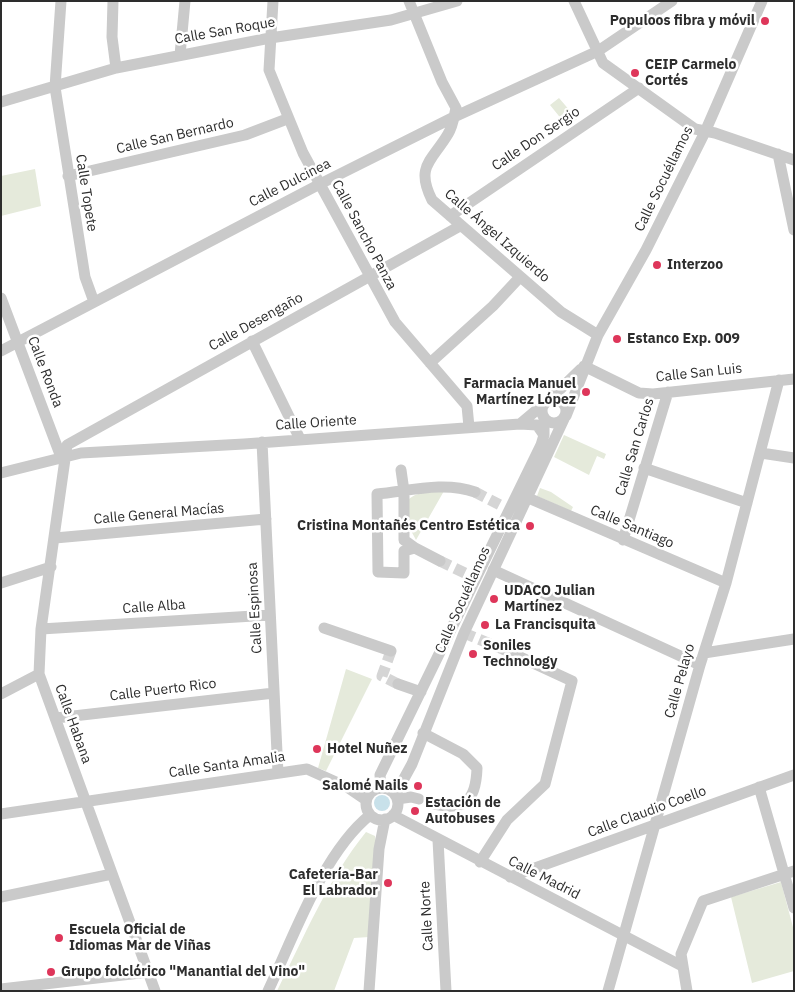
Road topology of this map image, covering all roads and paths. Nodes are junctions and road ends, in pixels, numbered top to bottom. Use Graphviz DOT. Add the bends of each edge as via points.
graph roads {
  1 [pos="61,1"];
  2 [pos="112,1"];
  3 [pos="185,1"];
  4 [pos="273,1"];
  5 [pos="409,1"];
  6 [pos="457,1"];
  7 [pos="574,1"];
  8 [pos="672,1"];
  9 [pos="762,1"];
  10 [pos="414,15"];
  11 [pos="270,38"];
  12 [pos="598,51"];
  13 [pos="180,54"];
  14 [pos="116,68"];
  15 [pos="54,87"];
  16 [pos="639,88"];
  17 [pos="1,102"];
  18 [pos="454,117"];
  19 [pos="288,119"];
  20 [pos="705,132"];
  21 [pos="778,154"];
  22 [pos="794,160"];
  23 [pos="68,176"];
  24 [pos="320,184"];
  25 [pos="450,216"];
  26 [pos="460,226"];
  27 [pos="794,230"];
  28 [pos="520,277"];
  29 [pos="369,278"];
  30 [pos="1,298"];
  31 [pos="94,302"];
  32 [pos="598,335"];
  33 [pos="252,341"];
  34 [pos="17,342"];
  35 [pos="1,351"];
  36 [pos="430,363"];
  37 [pos="584,366"];
  38 [pos="794,379"];
  39 [pos="779,380"];
  40 [pos="668,392"];
  41 [pos="547,401"];
  42 [pos="565,417"];
  43 [pos="544,418"];
  44 [pos="520,424"];
  45 [pos="470,427"];
  46 [pos="544,435"];
  47 [pos="300,439"];
  48 [pos="262,442"];
  49 [pos="68,449"];
  50 [pos="761,453"];
  51 [pos="794,458"];
  52 [pos="644,468"];
  53 [pos="401,470"];
  54 [pos="1,473"];
  55 [pos="404,491"];
  56 [pos="475,492"];
  57 [pos="526,498"];
  58 [pos="747,503"];
  59 [pos="266,519"];
  60 [pos="55,538"];
  61 [pos="623,540"];
  62 [pos="415,548"];
  63 [pos="440,561"];
  64 [pos="51,567"];
  65 [pos="493,570"];
  66 [pos="1,582"];
  67 [pos="726,583"];
  68 [pos="270,614"];
  69 [pos="324,628"];
  70 [pos="41,629"];
  71 [pos="794,639"];
  72 [pos="505,650"];
  73 [pos="391,651"];
  74 [pos="704,653"];
  75 [pos="700,665"];
  76 [pos="39,674"];
  77 [pos="398,684"];
  78 [pos="274,692"];
  79 [pos="421,692"];
  80 [pos="1,694"];
  81 [pos="56,718"];
  82 [pos="423,733"];
  83 [pos="278,772"];
  84 [pos="794,775"];
  85 [pos="759,787"];
  86 [pos="381,788"];
  87 [pos="396,797"];
  88 [pos="366,800"];
  89 [pos="85,801"];
  90 [pos="1,814"];
  91 [pos="381,817"];
  92 [pos="655,825"];
  93 [pos="438,840"];
  94 [pos="480,862"];
  95 [pos="789,873"];
  96 [pos="112,874"];
  97 [pos="510,877"];
  98 [pos="1,897"];
  99 [pos="794,908"];
  100 [pos="624,936"];
  101 [pos="682,966"];
  102 [pos="149,972"];
  103 [pos="1,989"];
  104 [pos="156,991"];
  105 [pos="268,991"];
  106 [pos="369,991"];
  107 [pos="446,991"];
  108 [pos="608,991"];
  109 [pos="687,991"];
  1 -- 15 [label="street, Calle Topete"];
  2 -- 14 [label="street"];
  3 -- 13 [label="street"];
  4 -- 11 [label="street, Calle Sancho Panza"];
  5 -- 10 [label="street"];
  6 -- 10 [label="street, Calle San Roque"];
  7 -- 12 [label="street"];
  8 -- 12 [label="street, Calle Dulcinea"];
  9 -- 20 [label="street, Calle Socuéllamos"];
  10 -- 11 [label="street, Calle San Roque"];
  10 -- 18 [label="street" via="456,108"];
  11 -- 13 [label="street, Calle San Roque"];
  11 -- 19 [label="street, Calle Sancho Panza" via="269,70"];
  12 -- 16 [label="street" via="603,63"];
  12 -- 18 [label="street, Calle Dulcinea"];
  13 -- 14 [label="street, Calle San Roque"];
  14 -- 15 [label="street, Calle San Roque"];
  15 -- 17 [label="street, Calle San Roque"];
  15 -- 23 [label="street, Calle Topete"];
  16 -- 20 [label="street" via="695,129"];
  16 -- 25 [label="street, Calle Don Sergio"];
  18 -- 24 [label="street, Calle Dulcinea"];
  18 -- 25 [label="street, Calle Ángel Izquierdo" via="448,135 426,164 424,173 432,200"];
  19 -- 23 [label="street, Calle San Bernardo" via="245,135"];
  19 -- 24 [label="street, Calle Sancho Panza"];
  20 -- 21 [label="street"];
  20 -- 32 [label="street, Calle Socuéllamos" via="646,250"];
  21 -- 22 [label="street"];
  21 -- 27 [label="street"];
  23 -- 31 [label="street, Calle Topete" via="85,278"];
  24 -- 29 [label="street, Calle Sancho Panza"];
  24 -- 31 [label="street, Calle Dulcinea"];
  25 -- 26 [label="street, Calle Ángel Izquierdo"];
  26 -- 28 [label="street, Calle Ángel Izquierdo"];
  26 -- 29 [label="street, Calle Desengaño"];
  28 -- 32 [label="street, Calle Ángel Izquierdo" via="561,312"];
  28 -- 36 [label="street"];
  29 -- 33 [label="street, Calle Desengaño"];
  29 -- 36 [label="street, Calle Sancho Panza" via="395,322"];
  30 -- 34 [label="street, Calle Ronda"];
  31 -- 34 [label="street, Calle Dulcinea"];
  32 -- 37 [label="street, Calle Socuéllamos"];
  33 -- 47 [label="street"];
  33 -- 49 [label="street, Calle Desengaño"];
  34 -- 35 [label="street, Calle Dulcinea"];
  34 -- 49 [label="street, Calle Ronda"];
  36 -- 45 [label="street, Calle Sancho Panza" via="467,406"];
  37 -- 40 [label="street, Calle San Luis" via="639,393"];
  37 -- 41 [label="street, Calle Socuéllamos"];
  37 -- 42 [label="street, Calle Socuéllamos"];
  38 -- 39 [label="street, Calle San Luis"];
  39 -- 40 [label="street, Calle San Luis"];
  39 -- 50 [label="street, Calle Pelayo"];
  40 -- 52 [label="street, Calle San Carlos"];
  41 -- 42 [label="street" via="556,398 563,402"];
  41 -- 43 [label="street" via="542,410"];
  41 -- 44 [label="street"];
  42 -- 43 [label="street" via="554,423"];
  42 -- 57 [label="street, Calle Socuéllamos"];
  43 -- 46 [label="street, Calle Socuéllamos"];
  44 -- 45 [label="street, Calle Oriente"];
  44 -- 46 [label="street" via="537,425"];
  45 -- 47 [label="street, Calle Oriente"];
  46 -- 79 [label="street, Calle Socuéllamos" via="473,577"];
  47 -- 48 [label="street, Calle Oriente"];
  48 -- 49 [label="street, Calle Oriente" via="81,453"];
  48 -- 59 [label="street, Calle Espinosa"];
  49 -- 54 [label="street, Calle Oriente"];
  49 -- 60 [label="street, Calle Habana"];
  50 -- 51 [label="street"];
  50 -- 58 [label="street, Calle Pelayo"];
  52 -- 58 [label="street"];
  52 -- 61 [label="street, Calle San Carlos"];
  53 -- 55 [label="street"];
  55 -- 56 [label="street" via="453,486"];
  55 -- 62 [label="street" via="404,540"];
  55 -- 62 [label="street" via="377,494 378,572 404,573 404,551"];
  57 -- 61 [label="street, Calle Santiago"];
  57 -- 65 [label="street, Calle Socuéllamos"];
  58 -- 67 [label="street, Calle Pelayo"];
  59 -- 60 [label="street, Calle General Macías"];
  59 -- 68 [label="street, Calle Espinosa"];
  60 -- 64 [label="street, Calle Habana"];
  61 -- 67 [label="street, Calle Santiago"];
  62 -- 63 [label="street"];
  64 -- 66 [label="street"];
  64 -- 70 [label="street, Calle Habana"];
  65 -- 75 [label="street"];
  65 -- 82 [label="street, Calle Socuéllamos"];
  67 -- 74 [label="street, Calle Pelayo"];
  68 -- 70 [label="street, Calle Alba"];
  68 -- 78 [label="street, Calle Espinosa"];
  69 -- 73 [label="street"];
  70 -- 76 [label="street, Calle Habana"];
  71 -- 74 [label="street"];
  72 -- 94 [label="street" via="572,681 545,784 506,820"];
  74 -- 75 [label="street, Calle Pelayo"];
  75 -- 92 [label="street, Calle Pelayo"];
  76 -- 80 [label="street"];
  76 -- 81 [label="street, Calle Habana"];
  77 -- 79 [label="street"];
  78 -- 81 [label="street, Calle Puerto Rico"];
  78 -- 83 [label="street, Calle Espinosa"];
  79 -- 86 [label="street, Calle Socuéllamos" via="380,775"];
  81 -- 89 [label="street, Calle Habana"];
  82 -- 87 [label="street, Calle Socuéllamos"];
  82 -- 87 [label="street" via="463,754 477,768 474,793 466,804 454,808 411,797"];
  83 -- 88 [label="street, Calle Santa Amalia" via="307,769 347,787"];
  83 -- 89 [label="street, Calle Santa Amalia"];
  84 -- 85 [label="street, Calle Claudio Coello"];
  85 -- 92 [label="street, Calle Claudio Coello"];
  85 -- 95 [label="street"];
  86 -- 87 [label="street" via="390,790"];
  86 -- 88 [label="street" via="371,791"];
  87 -- 91 [label="street, Calle Socuéllamos" via="398,806"];
  88 -- 91 [label="street" via="366,805"];
  89 -- 90 [label="street, Calle Santa Amalia"];
  89 -- 96 [label="street, Calle Habana"];
  91 -- 93 [label="street, Calle Madrid"];
  91 -- 105 [label="street" via="344,840 317,887"];
  91 -- 106 [label="street, Calle Socuéllamos"];
  92 -- 97 [label="street, Calle Claudio Coello"];
  92 -- 100 [label="street, Calle Pelayo"];
  93 -- 94 [label="street, Calle Madrid"];
  93 -- 107 [label="street, Calle Norte"];
  94 -- 97 [label="street, Calle Madrid"];
  95 -- 99 [label="street"];
  95 -- 101 [label="street" via="703,901 681,954"];
  96 -- 98 [label="street"];
  96 -- 102 [label="street, Calle Habana"];
  97 -- 100 [label="street, Calle Madrid"];
  100 -- 101 [label="street, Calle Madrid"];
  100 -- 108 [label="street, Calle Pelayo"];
  101 -- 109 [label="street"];
  102 -- 103 [label="street"];
  102 -- 104 [label="street, Calle Habana"];
}
